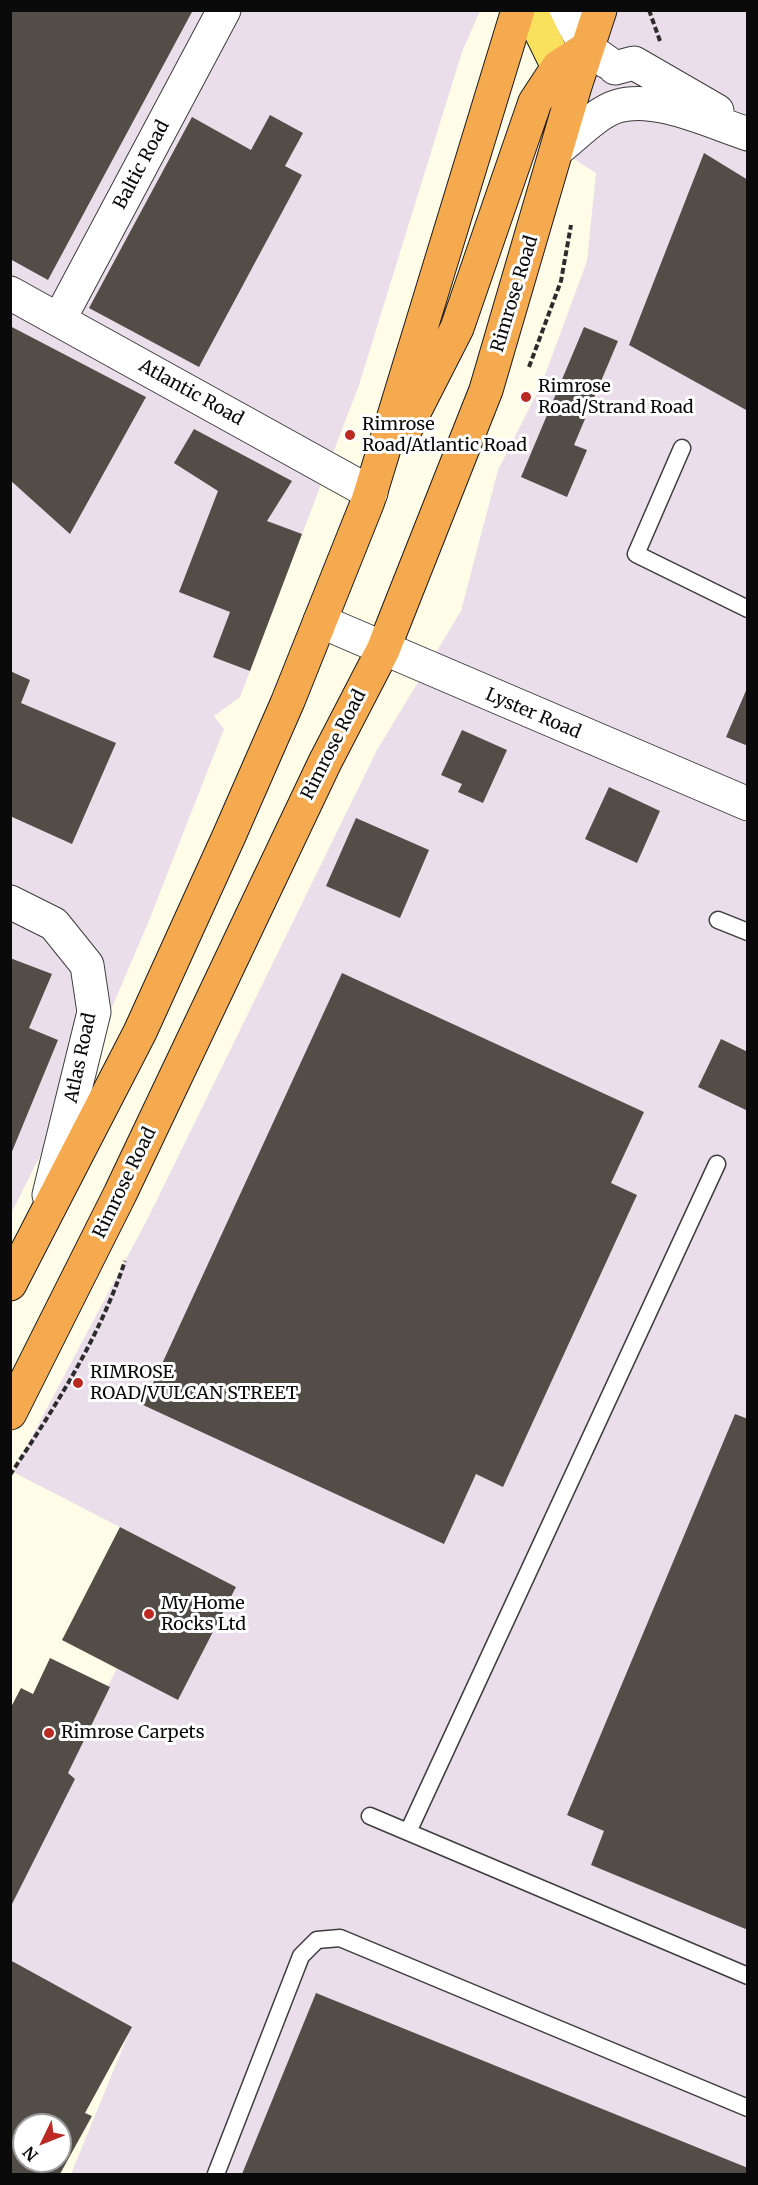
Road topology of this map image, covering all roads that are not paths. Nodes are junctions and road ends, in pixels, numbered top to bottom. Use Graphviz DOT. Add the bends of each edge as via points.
graph roads {
  1 [pos="224,10"];
  2 [pos="518,10"];
  3 [pos="530,10"];
  4 [pos="565,10"];
  5 [pos="600,10"];
  6 [pos="587,48"];
  7 [pos="558,67"];
  8 [pos="615,68"];
  9 [pos="652,103"];
  10 [pos="569,108"];
  11 [pos="747,132"];
  12 [pos="558,149"];
  13 [pos="10,293"];
  14 [pos="59,320"];
  15 [pos="682,448"];
  16 [pos="370,497"];
  17 [pos="747,609"];
  18 [pos="320,621"];
  19 [pos="383,650"];
  20 [pos="747,804"];
  21 [pos="10,902"];
  22 [pos="718,920"];
  23 [pos="747,932"];
  24 [pos="717,1164"];
  25 [pos="45,1214"];
  26 [pos="10,1284"];
  27 [pos="10,1413"];
  28 [pos="370,1816"];
  29 [pos="408,1832"];
  30 [pos="747,1976"];
  31 [pos="747,2108"];
  32 [pos="216,2175"];
  1 -- 14 [label="street, Baltic Road"];
  2 -- 16 [label="highway"];
  3 -- 7 [label="main road"];
  4 -- 6 [label="street"];
  5 -- 6 [label="highway, Rimrose Road"];
  6 -- 7 [label="highway"];
  6 -- 8 [label="street"];
  6 -- 10 [label="highway, Rimrose Road"];
  7 -- 10 [label="main road"];
  7 -- 16 [label="highway" via="535,102 457,328"];
  8 -- 9 [label="street" via="628,86"];
  8 -- 11 [label="street" via="634,63"];
  9 -- 11 [label="street"];
  9 -- 12 [label="street" via="618,106"];
  10 -- 12 [label="highway, Rimrose Road"];
  12 -- 19 [label="highway, Rimrose Road" via="486,390"];
  13 -- 14 [label="street, Atlantic Road"];
  14 -- 16 [label="street, Atlantic Road"];
  15 -- 17 [label="lane" via="636,554"];
  16 -- 18 [label="highway"];
  18 -- 19 [label="street, Lyster Road"];
  18 -- 25 [label="highway" via="140,1032"];
  19 -- 20 [label="street, Lyster Road"];
  19 -- 27 [label="highway, Rimrose Road"];
  21 -- 25 [label="street, Atlas Road" via="54,924 87,965 94,1012"];
  22 -- 23 [label="lane"];
  24 -- 29 [label="lane"];
  25 -- 26 [label="highway"];
  28 -- 29 [label="lane"];
  29 -- 30 [label="lane"];
  31 -- 32 [label="lane" via="340,1938 316,1940 301,1956"];
}
